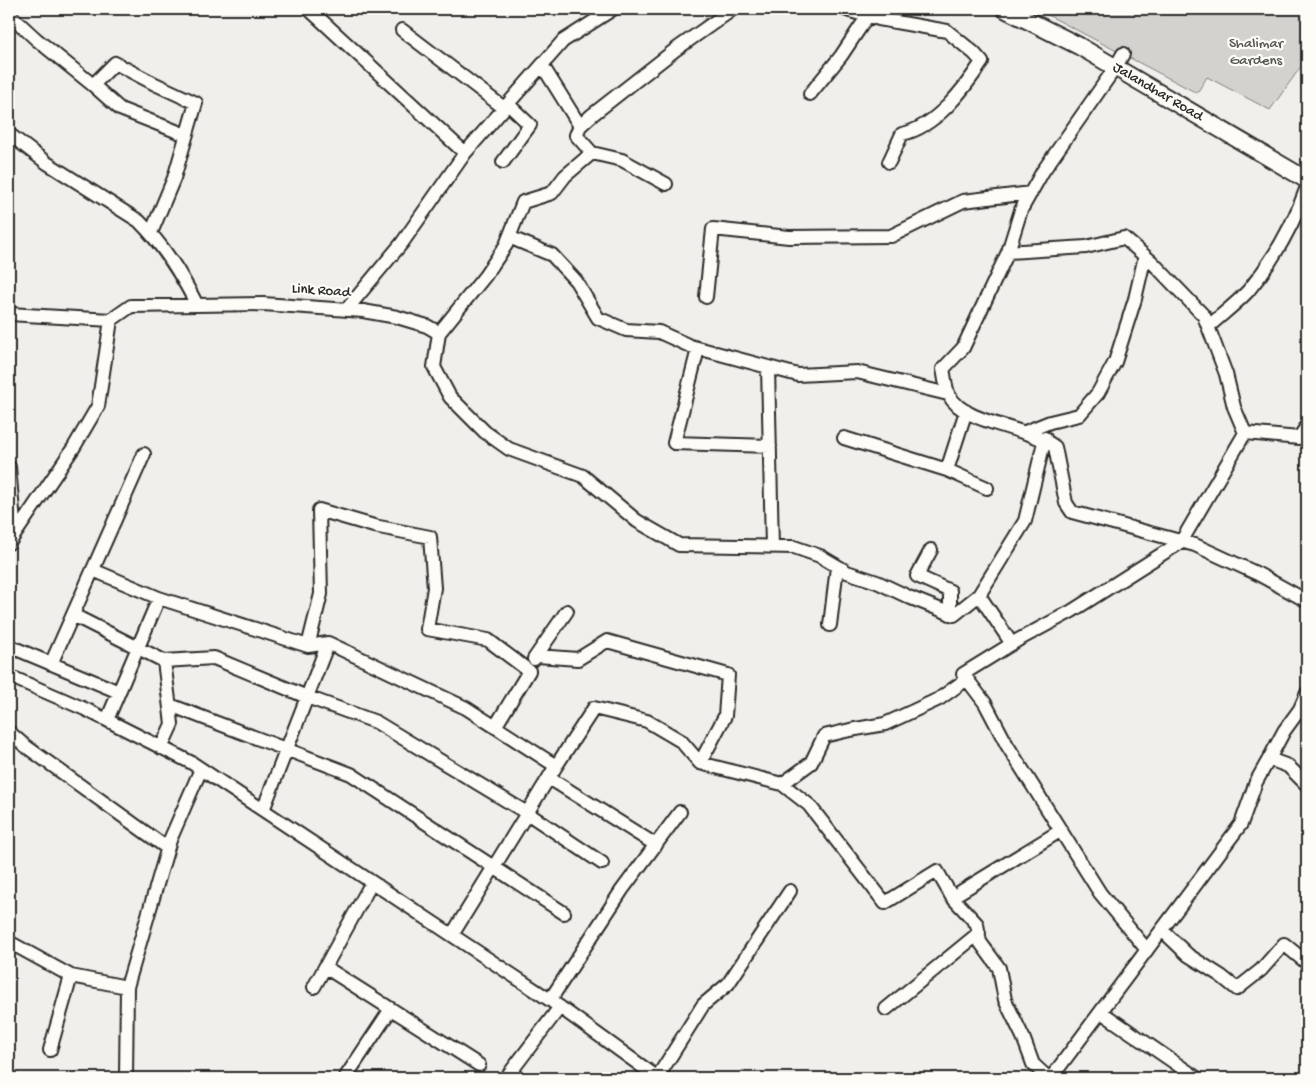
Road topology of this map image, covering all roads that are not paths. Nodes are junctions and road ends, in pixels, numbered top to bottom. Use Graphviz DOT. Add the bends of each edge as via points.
graph roads {
  1 [pos="309,9"];
  2 [pos="613,9"];
  3 [pos="733,9"];
  4 [pos="846,9"];
  5 [pos="1005,9"];
  6 [pos="871,13"];
  7 [pos="9,14"];
  8 [pos="402,30"];
  9 [pos="1119,61"];
  10 [pos="542,65"];
  11 [pos="93,85"];
  12 [pos="810,94"];
  13 [pos="506,106"];
  14 [pos="580,126"];
  15 [pos="9,134"];
  16 [pos="186,136"];
  17 [pos="465,153"];
  18 [pos="592,153"];
  19 [pos="502,162"];
  20 [pos="889,162"];
  21 [pos="1307,180"];
  22 [pos="666,184"];
  23 [pos="1307,187"];
  24 [pos="1030,193"];
  25 [pos="150,232"];
  26 [pos="509,237"];
  27 [pos="1008,252"];
  28 [pos="1145,256"];
  29 [pos="706,297"];
  30 [pos="197,305"];
  31 [pos="348,310"];
  32 [pos="9,314"];
  33 [pos="111,320"];
  34 [pos="1208,327"];
  35 [pos="439,333"];
  36 [pos="698,349"];
  37 [pos="768,367"];
  38 [pos="948,394"];
  39 [pos="966,411"];
  40 [pos="1307,426"];
  41 [pos="1025,432"];
  42 [pos="1245,433"];
  43 [pos="844,438"];
  44 [pos="1044,438"];
  45 [pos="1303,441"];
  46 [pos="770,446"];
  47 [pos="144,454"];
  48 [pos="9,467"];
  49 [pos="947,470"];
  50 [pos="987,488"];
  51 [pos="10,541"];
  52 [pos="1181,542"];
  53 [pos="772,547"];
  54 [pos="931,550"];
  55 [pos="838,567"];
  56 [pos="93,570"];
  57 [pos="978,595"];
  58 [pos="159,598"];
  59 [pos="1307,601"];
  60 [pos="566,612"];
  61 [pos="950,614"];
  62 [pos="73,615"];
  63 [pos="830,625"];
  64 [pos="328,643"];
  65 [pos="1012,644"];
  66 [pos="9,646"];
  67 [pos="308,646"];
  68 [pos="137,648"];
  69 [pos="537,656"];
  70 [pos="164,661"];
  71 [pos="51,664"];
  72 [pos="527,670"];
  73 [pos="9,676"];
  74 [pos="967,679"];
  75 [pos="119,692"];
  76 [pos="1307,693"];
  77 [pos="307,697"];
  78 [pos="170,705"];
  79 [pos="107,720"];
  80 [pos="495,727"];
  81 [pos="9,732"];
  82 [pos="161,748"];
  83 [pos="286,749"];
  84 [pos="1269,759"];
  85 [pos="700,762"];
  86 [pos="556,766"];
  87 [pos="201,769"];
  88 [pos="549,778"];
  89 [pos="782,784"];
  90 [pos="1307,786"];
  91 [pos="263,810"];
  92 [pos="680,812"];
  93 [pos="527,814"];
  94 [pos="1060,831"];
  95 [pos="656,845"];
  96 [pos="167,848"];
  97 [pos="602,863"];
  98 [pos="494,868"];
  99 [pos="372,882"];
  100 [pos="790,891"];
  101 [pos="952,897"];
  102 [pos="564,913"];
  103 [pos="1162,930"];
  104 [pos="978,933"];
  105 [pos="452,935"];
  106 [pos="9,942"];
  107 [pos="1147,950"];
  108 [pos="1307,963"];
  109 [pos="325,968"];
  110 [pos="72,976"];
  111 [pos="127,986"];
  112 [pos="314,987"];
  113 [pos="555,1003"];
  114 [pos="391,1009"];
  115 [pos="886,1009"];
  116 [pos="1101,1012"];
  117 [pos="50,1050"];
  118 [pos="479,1064"];
  119 [pos="126,1078"];
  120 [pos="345,1078"];
  121 [pos="506,1078"];
  122 [pos="658,1078"];
  123 [pos="1050,1078"];
  124 [pos="1197,1078"];
  1 -- 17 [label="street"];
  2 -- 10 [label="street" via="563,41"];
  3 -- 14 [label="street" via="675,50"];
  4 -- 6 [label="street"];
  5 -- 9 [label="main road, Jalandhar Road" via="1079,46"];
  6 -- 12 [label="street"];
  6 -- 20 [label="street" via="947,30 982,62 965,87 941,112 914,132 902,134"];
  7 -- 11 [label="street"];
  8 -- 13 [label="street"];
  9 -- 21 [label="main road, Jalandhar Road"];
  9 -- 24 [label="street" via="1062,141"];
  10 -- 13 [label="street"];
  10 -- 14 [label="street"];
  11 -- 16 [label="street" via="120,110"];
  11 -- 16 [label="street" via="115,63 196,103"];
  13 -- 17 [label="street"];
  13 -- 19 [label="street" via="530,125"];
  14 -- 18 [label="street" via="576,135"];
  15 -- 25 [label="street" via="47,163 139,221"];
  16 -- 25 [label="street" via="174,178"];
  17 -- 31 [label="street" via="402,243"];
  18 -- 22 [label="street" via="622,160"];
  18 -- 26 [label="street" via="564,176 552,193 523,202"];
  23 -- 34 [label="street" via="1299,210 1263,272"];
  24 -- 27 [label="street"];
  24 -- 29 [label="street" via="963,201 891,236 789,237 713,229"];
  25 -- 30 [label="street" via="170,256"];
  26 -- 35 [label="street" via="485,276"];
  26 -- 36 [label="street" via="552,255 576,281 598,318 626,330 659,332"];
  27 -- 28 [label="street" via="1086,247 1124,238"];
  27 -- 38 [label="street" via="964,348 943,368"];
  28 -- 34 [label="street" via="1204,316"];
  28 -- 41 [label="street" via="1115,362 1098,393 1079,415"];
  30 -- 31 [label="street, Link Road" via="263,304"];
  30 -- 33 [label="street, Link Road" via="131,306"];
  31 -- 35 [label="street, Link Road" via="397,317"];
  32 -- 33 [label="street"];
  33 -- 51 [label="street" via="98,406"];
  34 -- 42 [label="street"];
  35 -- 53 [label="street" via="434,367 450,397 485,432 510,449 583,476 638,521 678,545"];
  36 -- 37 [label="street"];
  36 -- 46 [label="street" via="674,443"];
  37 -- 38 [label="street" via="798,376 857,372"];
  37 -- 46 [label="street"];
  38 -- 39 [label="street" via="956,406"];
  39 -- 41 [label="street" via="981,419"];
  39 -- 49 [label="street"];
  40 -- 45 [label="street"];
  41 -- 44 [label="street"];
  42 -- 45 [label="street"];
  42 -- 52 [label="street"];
  43 -- 49 [label="street"];
  44 -- 52 [label="street" via="1055,446 1066,503 1072,512"];
  44 -- 57 [label="street" via="1025,521"];
  46 -- 53 [label="street"];
  47 -- 56 [label="street"];
  48 -- 51 [label="street"];
  49 -- 50 [label="street"];
  52 -- 59 [label="street" via="1195,545 1258,574"];
  52 -- 65 [label="street" via="1072,612"];
  53 -- 55 [label="street" via="794,547 820,556"];
  54 -- 61 [label="street" via="917,576 950,591"];
  55 -- 61 [label="street"];
  55 -- 63 [label="street"];
  56 -- 58 [label="street"];
  56 -- 62 [label="street"];
  57 -- 61 [label="street" via="954,615"];
  57 -- 65 [label="street"];
  58 -- 67 [label="street"];
  58 -- 68 [label="street"];
  60 -- 69 [label="street"];
  62 -- 68 [label="street"];
  62 -- 71 [label="street"];
  64 -- 67 [label="street"];
  64 -- 77 [label="street"];
  64 -- 80 [label="street" via="466,708"];
  65 -- 74 [label="street" via="963,674"];
  66 -- 71 [label="street"];
  67 -- 72 [label="street" via="321,594 319,510 374,526 430,537 434,588 427,629 488,640"];
  68 -- 70 [label="street"];
  68 -- 75 [label="street"];
  69 -- 72 [label="street"];
  69 -- 85 [label="street" via="578,658 607,641 728,675 725,716"];
  70 -- 77 [label="street" via="214,658"];
  70 -- 78 [label="street"];
  71 -- 75 [label="street"];
  72 -- 80 [label="street"];
  73 -- 79 [label="street"];
  74 -- 89 [label="street" via="939,699 885,724 824,736 811,763"];
  74 -- 94 [label="street" via="985,703"];
  75 -- 79 [label="street"];
  76 -- 84 [label="street"];
  77 -- 83 [label="street"];
  77 -- 93 [label="street" via="376,722"];
  78 -- 82 [label="street" via="172,724"];
  78 -- 83 [label="street"];
  79 -- 82 [label="street"];
  80 -- 86 [label="street"];
  81 -- 96 [label="street"];
  82 -- 87 [label="street"];
  83 -- 91 [label="street"];
  83 -- 98 [label="street" via="351,774"];
  84 -- 90 [label="street" via="1288,766"];
  84 -- 103 [label="street" via="1256,782 1241,824"];
  85 -- 86 [label="street" via="681,741 647,721 594,708"];
  85 -- 89 [label="street"];
  86 -- 88 [label="street"];
  87 -- 91 [label="street"];
  87 -- 96 [label="street"];
  88 -- 93 [label="street"];
  88 -- 95 [label="street"];
  89 -- 101 [label="street" via="809,805 886,903 937,871"];
  91 -- 99 [label="street"];
  92 -- 95 [label="street"];
  93 -- 97 [label="street"];
  93 -- 98 [label="street"];
  94 -- 101 [label="street"];
  94 -- 107 [label="street" via="1100,893"];
  95 -- 113 [label="street" via="622,890"];
  96 -- 111 [label="street"];
  98 -- 102 [label="street"];
  98 -- 105 [label="street"];
  99 -- 105 [label="street"];
  99 -- 109 [label="street"];
  100 -- 122 [label="street" via="728,984 703,1005"];
  101 -- 104 [label="street" via="977,924"];
  103 -- 107 [label="street"];
  103 -- 108 [label="street" via="1188,955 1237,989 1261,970 1284,944"];
  104 -- 115 [label="street"];
  104 -- 123 [label="street" via="980,942 999,968 1005,1000 1023,1036 1032,1064"];
  105 -- 113 [label="street"];
  106 -- 110 [label="street"];
  107 -- 116 [label="street"];
  109 -- 112 [label="street"];
  109 -- 114 [label="street"];
  110 -- 111 [label="street"];
  110 -- 117 [label="street"];
  111 -- 119 [label="street"];
  113 -- 121 [label="street"];
  113 -- 122 [label="street"];
  114 -- 118 [label="street"];
  114 -- 120 [label="street"];
  116 -- 123 [label="street"];
  116 -- 124 [label="street"];
}
